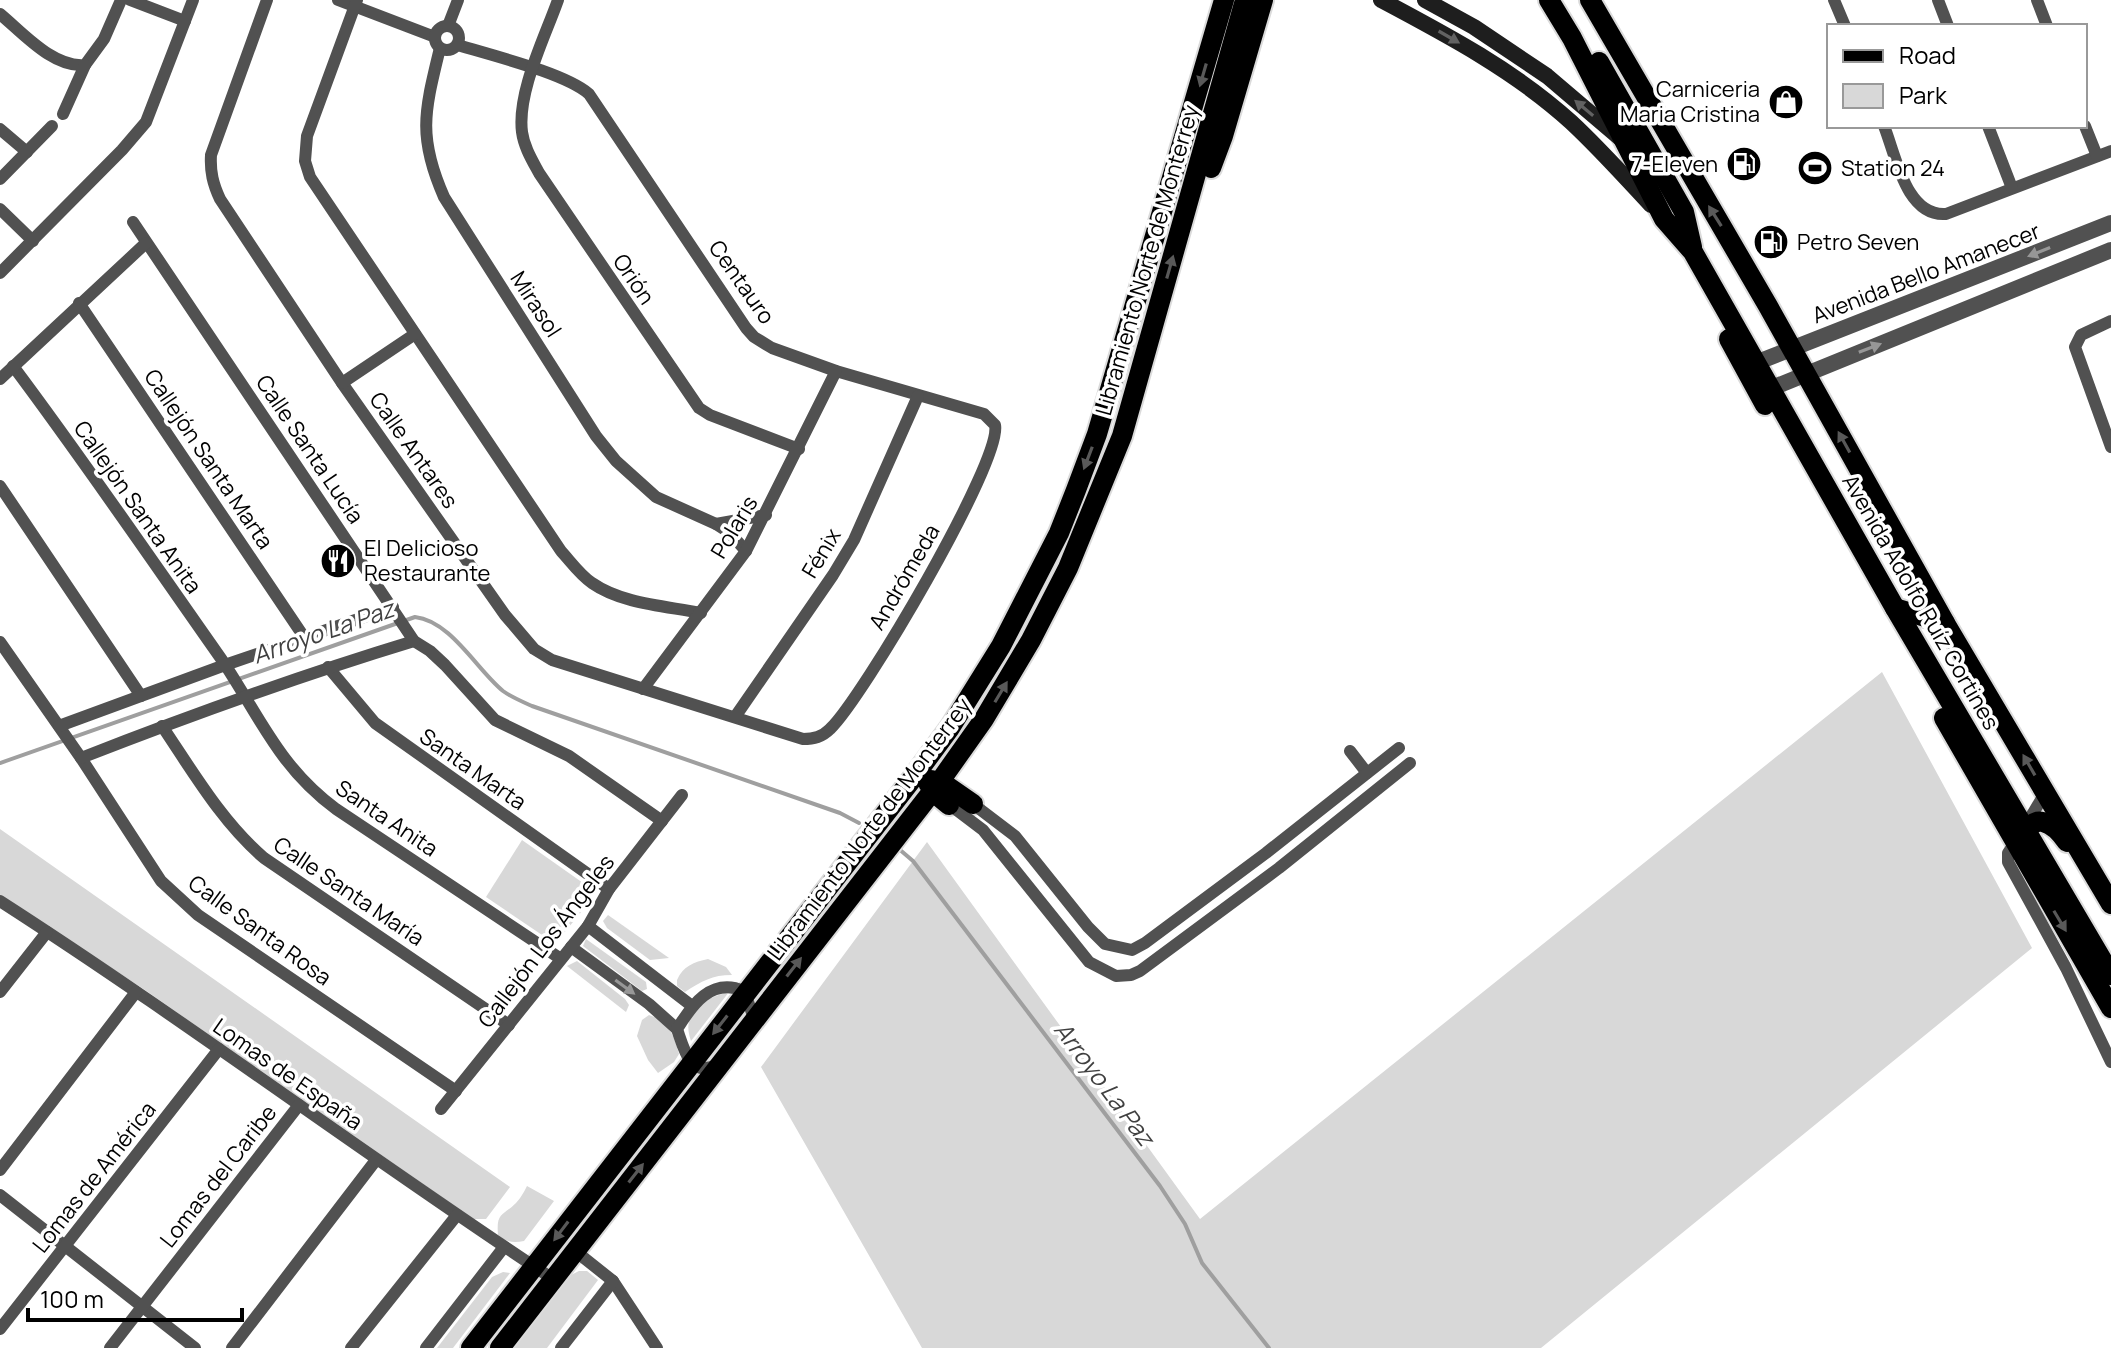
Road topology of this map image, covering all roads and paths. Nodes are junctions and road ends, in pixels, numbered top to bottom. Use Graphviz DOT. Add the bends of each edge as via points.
graph roads {
  1 [pos="121,0"];
  2 [pos="130,0"];
  3 [pos="192,0"];
  4 [pos="267,0"];
  5 [pos="338,0"];
  6 [pos="458,0"];
  7 [pos="558,0"];
  8 [pos="1224,0"];
  9 [pos="1245,0"];
  10 [pos="1263,0"];
  11 [pos="1381,0"];
  12 [pos="1425,0"];
  13 [pos="1549,0"];
  14 [pos="1563,0"];
  15 [pos="1590,0"];
  16 [pos="1834,0"];
  17 [pos="1938,0"];
  18 [pos="2037,0"];
  19 [pos="356,3"];
  20 [pos="0,14"];
  21 [pos="185,21"];
  22 [pos="1844,24"];
  23 [pos="1947,24"];
  24 [pos="2046,24"];
  25 [pos="448,26"];
  26 [pos="438,42"];
  27 [pos="458,45"];
  28 [pos="85,65"];
  29 [pos="533,68"];
  30 [pos="1614,90"];
  31 [pos="63,114"];
  32 [pos="1657,118"];
  33 [pos="52,126"];
  34 [pos="1885,128"];
  35 [pos="1989,128"];
  36 [pos="2086,128"];
  37 [pos="0,129"];
  38 [pos="1623,140"];
  39 [pos="2111,151"];
  40 [pos="27,152"];
  41 [pos="2097,156"];
  42 [pos="1665,177"];
  43 [pos="0,179"];
  44 [pos="2012,188"];
  45 [pos="0,209"];
  46 [pos="1664,219"];
  47 [pos="133,222"];
  48 [pos="2111,223"];
  49 [pos="1179,237"];
  50 [pos="33,241"];
  51 [pos="146,243"];
  52 [pos="2111,250"];
  53 [pos="1693,252"];
  54 [pos="3,264"];
  55 [pos="1971,280"];
  56 [pos="1931,296"];
  57 [pos="79,303"];
  58 [pos="1979,305"];
  59 [pos="1941,320"];
  60 [pos="2111,321"];
  61 [pos="415,334"];
  62 [pos="1793,349"];
  63 [pos="13,366"];
  64 [pos="836,371"];
  65 [pos="1805,373"];
  66 [pos="1755,376"];
  67 [pos="0,379"];
  68 [pos="342,383"];
  69 [pos="918,396"];
  70 [pos="991,419"];
  71 [pos="2111,447"];
  72 [pos="799,449"];
  73 [pos="0,486"];
  74 [pos="766,515"];
  75 [pos="716,524"];
  76 [pos="746,551"];
  77 [pos="1895,608"];
  78 [pos="394,609"];
  79 [pos="701,613"];
  80 [pos="1945,623"];
  81 [pos="304,637"];
  82 [pos="413,639"];
  83 [pos="0,642"];
  84 [pos="328,667"];
  85 [pos="227,668"];
  86 [pos="643,689"];
  87 [pos="244,694"];
  88 [pos="141,696"];
  89 [pos="968,700"];
  90 [pos="735,717"];
  91 [pos="162,726"];
  92 [pos="62,730"];
  93 [pos="814,739"];
  94 [pos="1399,748"];
  95 [pos="962,751"];
  96 [pos="1350,751"];
  97 [pos="79,754"];
  98 [pos="1410,763"];
  99 [pos="1367,773"];
  100 [pos="934,786"];
  101 [pos="2045,793"];
  102 [pos="682,795"];
  103 [pos="959,806"];
  104 [pos="914,815"];
  105 [pos="662,821"];
  106 [pos="878,825"];
  107 [pos="2021,834"];
  108 [pos="609,889"];
  109 [pos="0,901"];
  110 [pos="2111,906"];
  111 [pos="588,926"];
  112 [pos="47,932"];
  113 [pos="571,947"];
  114 [pos="561,959"];
  115 [pos="2111,975"];
  116 [pos="663,985"];
  117 [pos="0,992"];
  118 [pos="136,992"];
  119 [pos="745,993"];
  120 [pos="649,1004"];
  121 [pos="692,1006"];
  122 [pos="2111,1008"];
  123 [pos="754,1018"];
  124 [pos="509,1025"];
  125 [pos="677,1029"];
  126 [pos="219,1049"];
  127 [pos="721,1062"];
  128 [pos="2111,1062"];
  129 [pos="691,1063"];
  130 [pos="456,1091"];
  131 [pos="299,1105"];
  132 [pos="441,1109"];
  133 [pos="376,1160"];
  134 [pos="0,1170"];
  135 [pos="0,1195"];
  136 [pos="457,1215"];
  137 [pos="65,1246"];
  138 [pos="504,1247"];
  139 [pos="574,1250"];
  140 [pos="535,1267"];
  141 [pos="553,1279"];
  142 [pos="613,1281"];
  143 [pos="142,1307"];
  144 [pos="0,1329"];
  145 [pos="651,1345"];
  146 [pos="110,1348"];
  147 [pos="195,1348"];
  148 [pos="232,1348"];
  149 [pos="351,1348"];
  150 [pos="426,1348"];
  151 [pos="471,1348"];
  152 [pos="500,1348"];
  153 [pos="561,1348"];
  1 -- 28 [label="street" via="104,39"];
  2 -- 21 [label="street"];
  3 -- 21 [label="street"];
  4 -- 68 [label="street, Calle Antares" via="210,170 220,199"];
  5 -- 19 [label="street"];
  6 -- 25 [label="street"];
  7 -- 29 [label="street, Orión"];
  8 -- 89 [label="main road, one-way" via="1097,434 1059,533"];
  9 -- 49 [label="main road, Libramiento Norte de Monterrey"];
  10 -- 49 [label="main road" via="1223,136"];
  11 -- 46 [label="main road, one-way" via="1452,37 1569,120"];
  38 -- 12 [label="main road, one-way" via="1547,76"];
  13 -- 38 [label="main road, Avenida Adolfo Ruíz Cortines"];
  14 -- 30 [label="main road, Avenida Adolfo Ruíz Cortines"];
  15 -- 32 [label="main road"];
  16 -- 22 [label="street"];
  17 -- 23 [label="street"];
  18 -- 24 [label="street"];
  19 -- 26 [label="street"];
  19 -- 61 [label="street" via="311,123 305,161 322,198"];
  20 -- 28 [label="street" via="54,57"];
  21 -- 50 [label="street" via="146,122"];
  25 -- 26 [label="street" via="437,31"];
  25 -- 27 [label="street" via="459,33"];
  26 -- 27 [label="street" via="453,49"];
  26 -- 75 [label="street, Mirasol" via="425,138 444,197 616,461 656,497"];
  27 -- 29 [label="street, Centauro"];
  28 -- 31 [label="street"];
  29 -- 64 [label="street, Centauro" via="583,88 595,101 754,337"];
  29 -- 72 [label="street, Orión" via="523,110 528,152 690,398 710,415"];
  30 -- 32 [label="main road"];
  30 -- 42 [label="main road, Avenida Adolfo Ruíz Cortines"];
  62 -- 32 [label="main road, one-way"];
  33 -- 40 [label="street"];
  34 -- 44 [label="street" via="1910,194 1934,215"];
  35 -- 44 [label="street"];
  36 -- 41 [label="street"];
  37 -- 40 [label="street"];
  38 -- 42 [label="main road"];
  38 -- 46 [label="main road, Avenida Adolfo Ruíz Cortines"];
  39 -- 41 [label="street"];
  40 -- 43 [label="street"];
  41 -- 44 [label="street"];
  42 -- 53 [label="main road, Avenida Adolfo Ruíz Cortines" via="1684,212"];
  45 -- 50 [label="street"];
  46 -- 53 [label="main road, Avenida Adolfo Ruíz Cortines"];
  46 -- 66 [label="main road"];
  47 -- 51 [label="street, Calle Santa Lucía"];
  48 -- 55 [label="street, Avenida Bello Amanecer, one-way"];
  95 -- 49 [label="main road, Libramiento Norte de Monterrey, one-way" via="1017,665 1068,568 1122,436"];
  50 -- 54 [label="street"];
  51 -- 57 [label="street"];
  51 -- 78 [label="street, Calle Santa Lucía"];
  52 -- 58 [label="street"];
  53 -- 66 [label="main road, Avenida Adolfo Ruíz Cortines"];
  55 -- 56 [label="street, Avenida Bello Amanecer"];
  55 -- 58 [label="street"];
  56 -- 59 [label="street"];
  56 -- 62 [label="street, Avenida Bello Amanecer"];
  57 -- 63 [label="street"];
  57 -- 81 [label="street, Callejón Santa Marta"];
  58 -- 59 [label="street"];
  65 -- 59 [label="street, one-way"];
  60 -- 71 [label="street" via="2086,331 2077,340 2076,354"];
  61 -- 68 [label="street"];
  61 -- 79 [label="street" via="576,569 606,591"];
  62 -- 65 [label="main road"];
  62 -- 66 [label="street, Avenida Bello Amanecer"];
  63 -- 67 [label="street"];
  63 -- 85 [label="street, Callejón Santa Anita"];
  64 -- 69 [label="street, Centauro"];
  64 -- 72 [label="street, Polaris"];
  65 -- 66 [label="street"];
  80 -- 65 [label="main road, one-way"];
  66 -- 77 [label="main road, Avenida Adolfo Ruíz Cortines"];
  66 -- 107 [label="main road"];
  68 -- 86 [label="street, Calle Antares" via="534,649 552,660"];
  69 -- 70 [label="street, Centauro"];
  69 -- 90 [label="street, Fénix" via="854,540"];
  70 -- 93 [label="street, Andrómeda" via="995,440 959,520 889,643 832,727"];
  72 -- 74 [label="street, Polaris"];
  73 -- 88 [label="street"];
  74 -- 75 [label="street"];
  74 -- 76 [label="street, Polaris"];
  75 -- 76 [label="street, Mirasol"];
  76 -- 79 [label="street, Polaris"];
  77 -- 80 [label="main road"];
  77 -- 107 [label="main road, Avenida Adolfo Ruíz Cortines"];
  78 -- 81 [label="street"];
  78 -- 82 [label="street, Calle Santa Lucía"];
  79 -- 86 [label="street, Polaris"];
  101 -- 80 [label="main road, one-way"];
  81 -- 85 [label="street"];
  82 -- 84 [label="street"];
  82 -- 105 [label="street, Calle Santa Lucía" via="495,720 569,756"];
  83 -- 92 [label="street, Calle Santa Rosa"];
  84 -- 87 [label="street"];
  84 -- 108 [label="street, Santa Marta" via="375,723"];
  85 -- 87 [label="street, Santa Anita"];
  85 -- 88 [label="street"];
  86 -- 90 [label="street, Calle Antares"];
  87 -- 91 [label="street"];
  87 -- 114 [label="street, Santa Anita" via="275,747 314,793"];
  88 -- 92 [label="street"];
  89 -- 100 [label="main road" via="968,719 932,772"];
  89 -- 106 [label="main road"];
  90 -- 93 [label="street, Calle Antares"];
  91 -- 97 [label="street"];
  91 -- 124 [label="street, Calle Santa María" via="206,793 264,858"];
  92 -- 97 [label="street, Calle Santa Rosa"];
  94 -- 99 [label="street"];
  95 -- 100 [label="main road, Libramiento Norte de Monterrey"];
  95 -- 103 [label="main road"];
  96 -- 99 [label="street"];
  97 -- 130 [label="street, Calle Santa Rosa" via="176,897"];
  98 -- 103 [label="street" via="1222,911 1140,971 1123,977 1089,962"];
  99 -- 103 [label="street" via="1132,950 1098,938 1015,836"];
  100 -- 103 [label="main road"];
  100 -- 104 [label="main road, Libramiento Norte de Monterrey"];
  100 -- 106 [label="main road" via="919,788 900,813"];
  101 -- 107 [label="street"];
  101 -- 110 [label="main road"];
  102 -- 105 [label="street, Callejón Los Ángeles"];
  103 -- 104 [label="main road" via="931,805"];
  123 -- 104 [label="main road, Libramiento Norte de Monterrey, one-way"];
  105 -- 108 [label="street, Callejón Los Ángeles"];
  106 -- 119 [label="main road"];
  107 -- 110 [label="main road" via="2035,822 2057,828"];
  107 -- 115 [label="main road, Avenida Adolfo Ruíz Cortines"];
  107 -- 122 [label="main road, one-way" via="2036,882"];
  107 -- 128 [label="street" via="2008,853 2013,875"];
  108 -- 111 [label="street, Callejón Los Ángeles"];
  109 -- 112 [label="street, Lomas de España"];
  111 -- 113 [label="street, Callejón Los Ángeles"];
  111 -- 116 [label="street"];
  112 -- 117 [label="street"];
  112 -- 118 [label="street, Lomas de España"];
  113 -- 114 [label="street, Callejón Los Ángeles"];
  113 -- 120 [label="street, one-way"];
  114 -- 124 [label="street, Callejón Los Ángeles"];
  116 -- 120 [label="street"];
  116 -- 121 [label="street"];
  118 -- 126 [label="street, Lomas de España"];
  118 -- 134 [label="street"];
  119 -- 121 [label="street" via="719,987"];
  119 -- 123 [label="street"];
  119 -- 129 [label="main road, one-way"];
  120 -- 125 [label="street"];
  121 -- 125 [label="street"];
  123 -- 127 [label="main road, Libramiento Norte de Monterrey"];
  124 -- 130 [label="street, Callejón Los Ángeles"];
  125 -- 129 [label="street"];
  126 -- 131 [label="street, Lomas de España"];
  126 -- 137 [label="street, Lomas de América"];
  127 -- 129 [label="street" via="708,1069"];
  139 -- 127 [label="main road, Libramiento Norte de Monterrey, one-way"];
  129 -- 140 [label="main road, one-way"];
  130 -- 132 [label="street, Callejón Los Ángeles"];
  131 -- 133 [label="street, Lomas de España"];
  131 -- 143 [label="street, Lomas del Caribe"];
  133 -- 136 [label="street, Lomas de España"];
  133 -- 148 [label="street"];
  135 -- 137 [label="street"];
  136 -- 138 [label="street, Lomas de España"];
  136 -- 149 [label="street"];
  137 -- 143 [label="street"];
  137 -- 144 [label="street, Lomas de América"];
  138 -- 140 [label="street, Lomas de España"];
  138 -- 150 [label="street"];
  139 -- 141 [label="main road, Libramiento Norte de Monterrey"];
  139 -- 142 [label="street"];
  140 -- 141 [label="street, Lomas de España"];
  140 -- 151 [label="main road"];
  141 -- 152 [label="main road, Libramiento Norte de Monterrey"];
  142 -- 145 [label="street"];
  142 -- 153 [label="street"];
  143 -- 146 [label="street, Lomas del Caribe"];
  143 -- 147 [label="street"];
}
